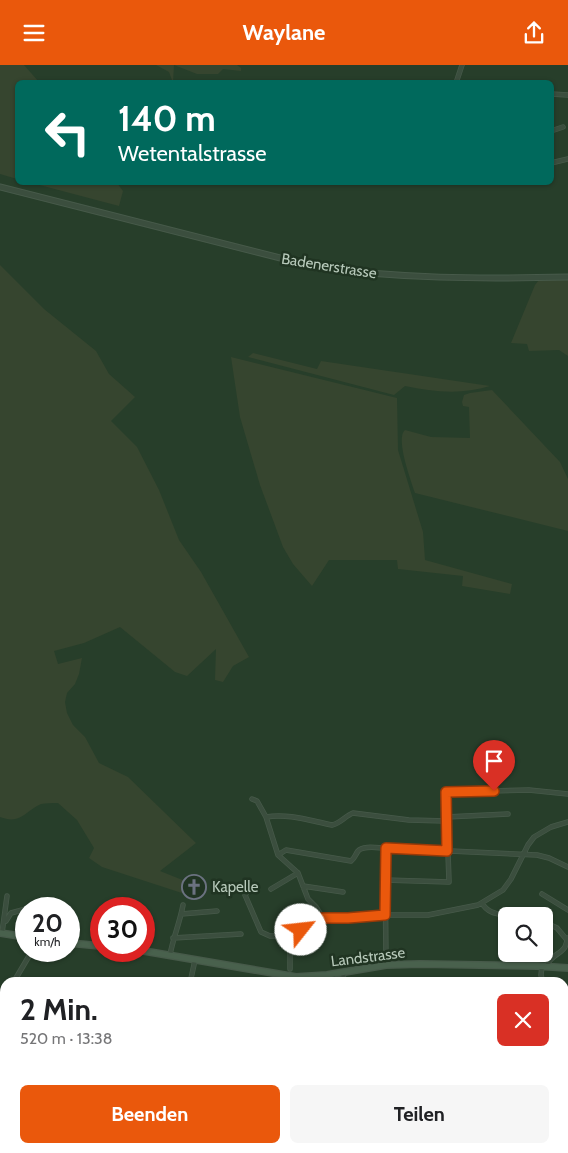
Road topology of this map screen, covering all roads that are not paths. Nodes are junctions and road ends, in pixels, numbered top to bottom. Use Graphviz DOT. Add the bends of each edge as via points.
graph roads {
  1 [pos="462,65"];
  2 [pos="457,80"];
  3 [pos="554,94"];
  4 [pos="568,95"];
  5 [pos="563,127"];
  6 [pos="554,130"];
  7 [pos="568,159"];
  8 [pos="554,162"];
  9 [pos="0,187"];
  10 [pos="568,277"];
  11 [pos="568,794"];
  12 [pos="252,799"];
  13 [pos="508,814"];
  14 [pos="266,817"];
  15 [pos="446,819"];
  16 [pos="568,822"];
  17 [pos="386,848"];
  18 [pos="447,851"];
  19 [pos="278,855"];
  20 [pos="524,855"];
  21 [pos="568,867"];
  22 [pos="298,873"];
  23 [pos="385,880"];
  24 [pos="303,886"];
  25 [pos="271,889"];
  26 [pos="248,891"];
  27 [pos="343,892"];
  28 [pos="542,894"];
  29 [pos="7,896"];
  30 [pos="482,903"];
  31 [pos="182,905"];
  32 [pos="568,910"];
  33 [pos="217,911"];
  34 [pos="15,912"];
  35 [pos="181,914"];
  36 [pos="498,914"];
  37 [pos="385,915"];
  38 [pos="323,918"];
  39 [pos="553,926"];
  40 [pos="2,931"];
  41 [pos="15,934"];
  42 [pos="242,934"];
  43 [pos="292,936"];
  44 [pos="173,938"];
  45 [pos="567,939"];
  46 [pos="155,953"];
  47 [pos="170,955"];
  48 [pos="195,960"];
  49 [pos="25,962"];
  50 [pos="386,965"];
  51 [pos="544,966"];
  52 [pos="568,968"];
  53 [pos="290,969"];
  54 [pos="343,972"];
  55 [pos="332,975"];
  56 [pos="17,977"];
  57 [pos="191,977"];
  58 [pos="343,977"];
  59 [pos="542,977"];
  1 -- 2 [label="street"];
  3 -- 4 [label="street"];
  5 -- 6 [label="street"];
  7 -- 8 [label="street"];
  9 -- 10 [label="street, Badenerstrasse" via="312,266 424,277"];
  11 -- 15 [label="street" via="529,790 445,791"];
  12 -- 14 [label="street" via="257,801"];
  13 -- 15 [label="street"];
  14 -- 15 [label="street" via="274,815 332,825 353,813"];
  14 -- 19 [label="street"];
  15 -- 18 [label="street"];
  16 -- 20 [label="street" via="538,834"];
  17 -- 18 [label="street"];
  17 -- 19 [label="street" via="362,848 350,861 286,851"];
  17 -- 23 [label="street"];
  18 -- 20 [label="street"];
  18 -- 23 [label="street" via="449,882"];
  19 -- 22 [label="street"];
  20 -- 21 [label="street" via="549,858"];
  20 -- 30 [label="street" via="503,890"];
  22 -- 24 [label="street"];
  22 -- 25 [label="street"];
  23 -- 37 [label="street"];
  24 -- 27 [label="street"];
  24 -- 38 [label="street" via="308,899"];
  26 -- 43 [label="street" via="245,895 261,932 270,936"];
  28 -- 32 [label="street"];
  29 -- 40 [label="street"];
  30 -- 36 [label="street" via="489,912"];
  30 -- 37 [label="street" via="428,915"];
  31 -- 35 [label="street"];
  33 -- 35 [label="street"];
  34 -- 40 [label="street" via="10,913"];
  35 -- 44 [label="street"];
  37 -- 38 [label="street"];
  37 -- 50 [label="street"];
  38 -- 43 [label="street" via="315,919"];
  39 -- 45 [label="street"];
  40 -- 41 [label="main road"];
  42 -- 44 [label="street"];
  43 -- 53 [label="street"];
  44 -- 47 [label="street"];
  45 -- 51 [label="street" via="563,949"];
  46 -- 47 [label="main road, Landstrasse"];
  47 -- 48 [label="main road, Landstrasse"];
  48 -- 55 [label="main road, Landstrasse" via="296,977"];
  48 -- 57 [label="street"];
  49 -- 56 [label="street"];
  50 -- 51 [label="main road, Landstrasse"];
  50 -- 54 [label="main road, Landstrasse"];
  51 -- 52 [label="main road, Landstrasse"];
  51 -- 59 [label="street"];
  54 -- 55 [label="main road, Landstrasse"];
  54 -- 58 [label="street"];
}
